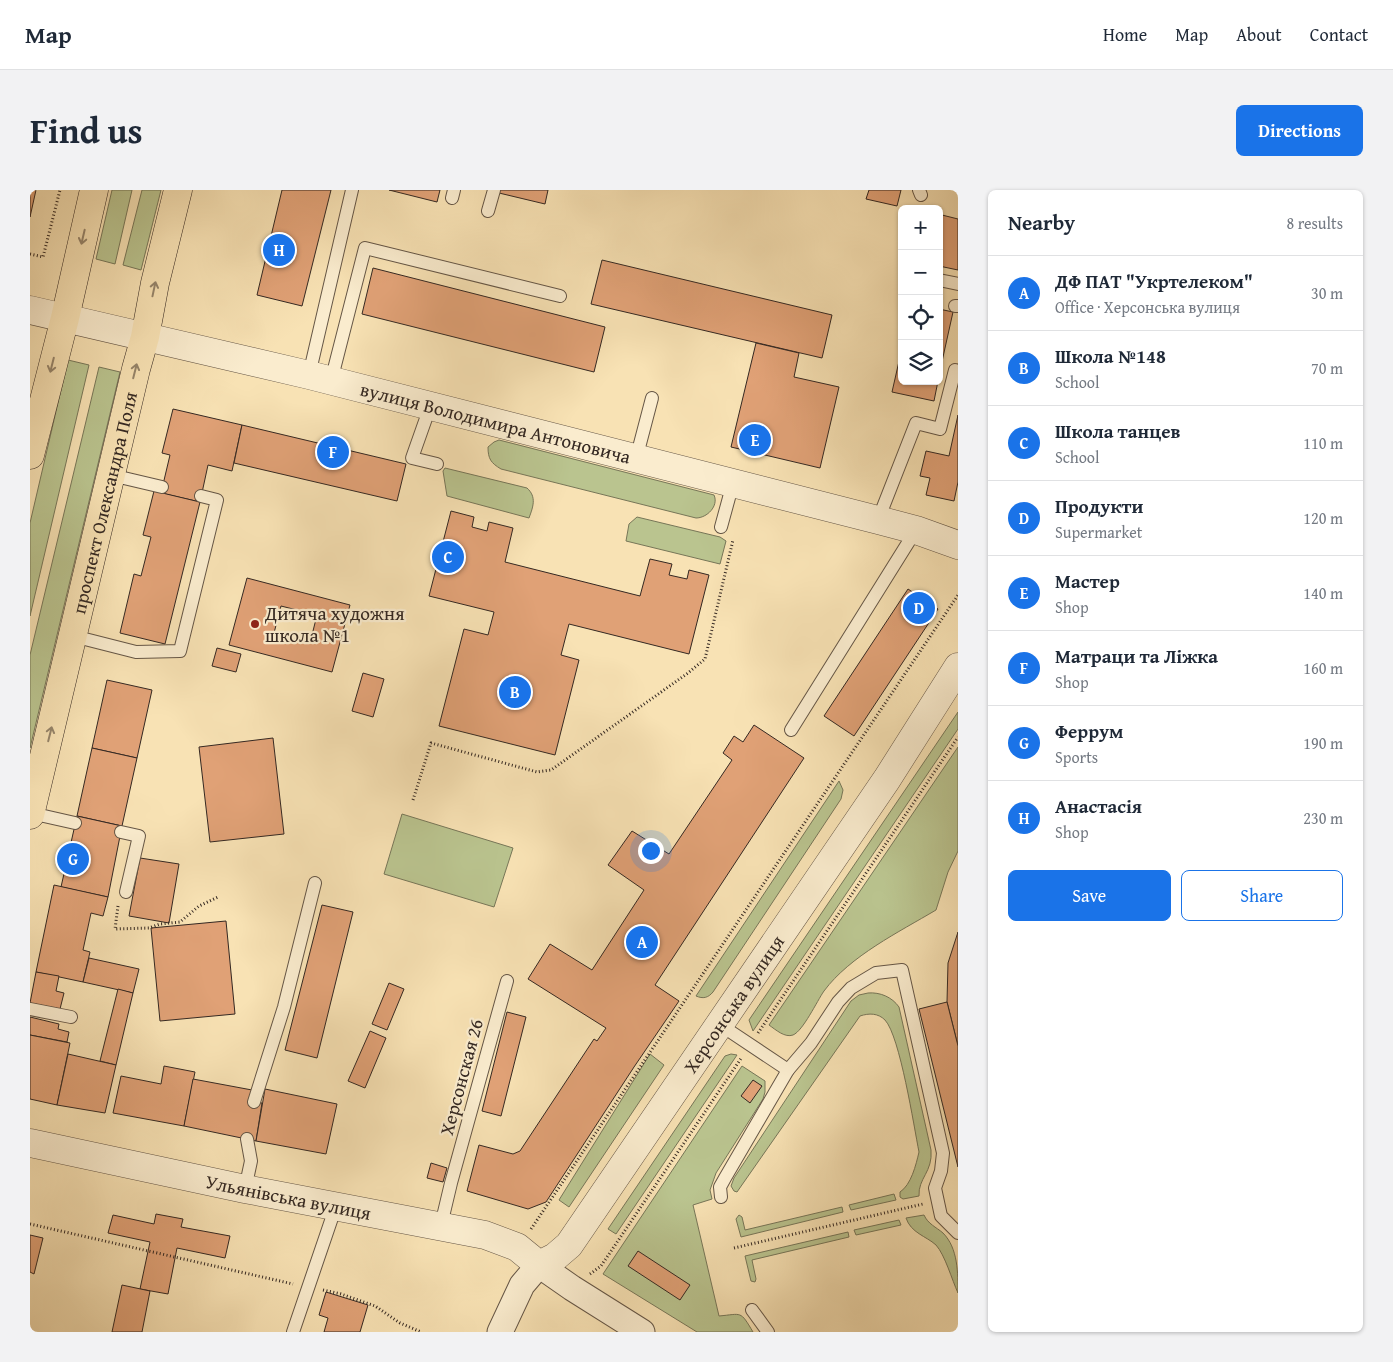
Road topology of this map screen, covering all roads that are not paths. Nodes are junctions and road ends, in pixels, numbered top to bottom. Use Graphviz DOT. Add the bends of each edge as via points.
graph roads {
  1 [pos="94,190"];
  2 [pos="178,190"];
  3 [pos="352,190"];
  4 [pos="494,190"];
  5 [pos="488,212"];
  6 [pos="943,281"];
  7 [pos="958,284"];
  8 [pos="560,296"];
  9 [pos="30,310"];
  10 [pos="65,318"];
  11 [pos="145,337"];
  12 [pos="958,371"];
  13 [pos="320,378"];
  14 [pos="652,398"];
  15 [pos="430,407"];
  16 [pos="30,455"];
  17 [pos="636,459"];
  18 [pos="436,464"];
  19 [pos="111,475"];
  20 [pos="733,483"];
  21 [pos="162,487"];
  22 [pos="201,496"];
  23 [pos="878,520"];
  24 [pos="721,527"];
  25 [pos="916,530"];
  26 [pos="958,545"];
  27 [pos="73,636"];
  28 [pos="958,667"];
  29 [pos="791,730"];
  30 [pos="30,814"];
  31 [pos="75,823"];
  32 [pos="121,832"];
  33 [pos="315,883"];
  34 [pos="126,892"];
  35 [pos="507,981"];
  36 [pos="30,1009"];
  37 [pos="71,1017"];
  38 [pos="719,1024"];
  39 [pos="788,1070"];
  40 [pos="254,1102"];
  41 [pos="247,1139"];
  42 [pos="30,1143"];
  43 [pos="245,1189"];
  44 [pos="721,1197"];
  45 [pos="336,1206"];
  46 [pos="441,1225"];
  47 [pos="958,1233"];
  48 [pos="539,1265"];
  49 [pos="752,1310"];
  50 [pos="293,1332"];
  51 [pos="500,1332"];
  52 [pos="642,1332"];
  53 [pos="768,1332"];
  1 -- 10 [label="main road, one-way"];
  11 -- 2 [label="main road, проспект Олександра Поля, one-way"];
  3 -- 13 [label="lane"];
  4 -- 5 [label="lane"];
  6 -- 7 [label="lane"];
  8 -- 13 [label="lane" via="365,248"];
  9 -- 10 [label="street, вулиця Володимира Антоновича"];
  10 -- 11 [label="street, вулиця Володимира Антоновича"];
  10 -- 16 [label="main road, one-way"];
  11 -- 13 [label="street, вулиця Володимира Антоновича"];
  19 -- 11 [label="main road, проспект Олександра Поля, one-way"];
  12 -- 23 [label="lane" via="955,370 940,430 916,423"];
  13 -- 15 [label="street, вулиця Володимира Антоновича"];
  14 -- 17 [label="lane"];
  15 -- 17 [label="street, вулиця Володимира Антоновича"];
  15 -- 18 [label="lane" via="412,458"];
  17 -- 20 [label="street, вулиця Володимира Антоновича"];
  19 -- 21 [label="lane"];
  19 -- 27 [label="main road, проспект Олександра Поля"];
  20 -- 23 [label="street, вулиця Володимира Антоновича"];
  20 -- 24 [label="lane"];
  22 -- 27 [label="lane" via="217,500 180,652 136,652"];
  23 -- 25 [label="street, вулиця Володимира Антоновича"];
  25 -- 26 [label="street, вулиця Володимира Антоновича"];
  25 -- 29 [label="lane"];
  30 -- 27 [label="main road, проспект Олександра Поля, one-way"];
  28 -- 38 [label="street, Херсонська вулиця" via="881,787"];
  30 -- 31 [label="lane"];
  32 -- 34 [label="lane" via="139,836"];
  33 -- 40 [label="lane" via="290,985"];
  35 -- 46 [label="lane, Херсонская 26"];
  36 -- 37 [label="lane"];
  38 -- 39 [label="lane"];
  38 -- 48 [label="street, Херсонська вулиця" via="569,1245"];
  39 -- 44 [label="lane" via="724,1178 720,1187"];
  39 -- 47 [label="lane" via="851,988 876,973 902,970 943,1153 935,1188 941,1216"];
  41 -- 43 [label="lane" via="251,1162"];
  42 -- 43 [label="street, Ульянівська вулиця"];
  43 -- 45 [label="street, Ульянівська вулиця"];
  45 -- 46 [label="street, Ульянівська вулиця"];
  45 -- 50 [label="lane"];
  46 -- 48 [label="street, Ульянівська вулиця" via="485,1235 517,1247"];
  48 -- 51 [label="street, Херсонська вулиця" via="522,1285"];
  48 -- 52 [label="street"];
  49 -- 53 [label="lane"];
}
